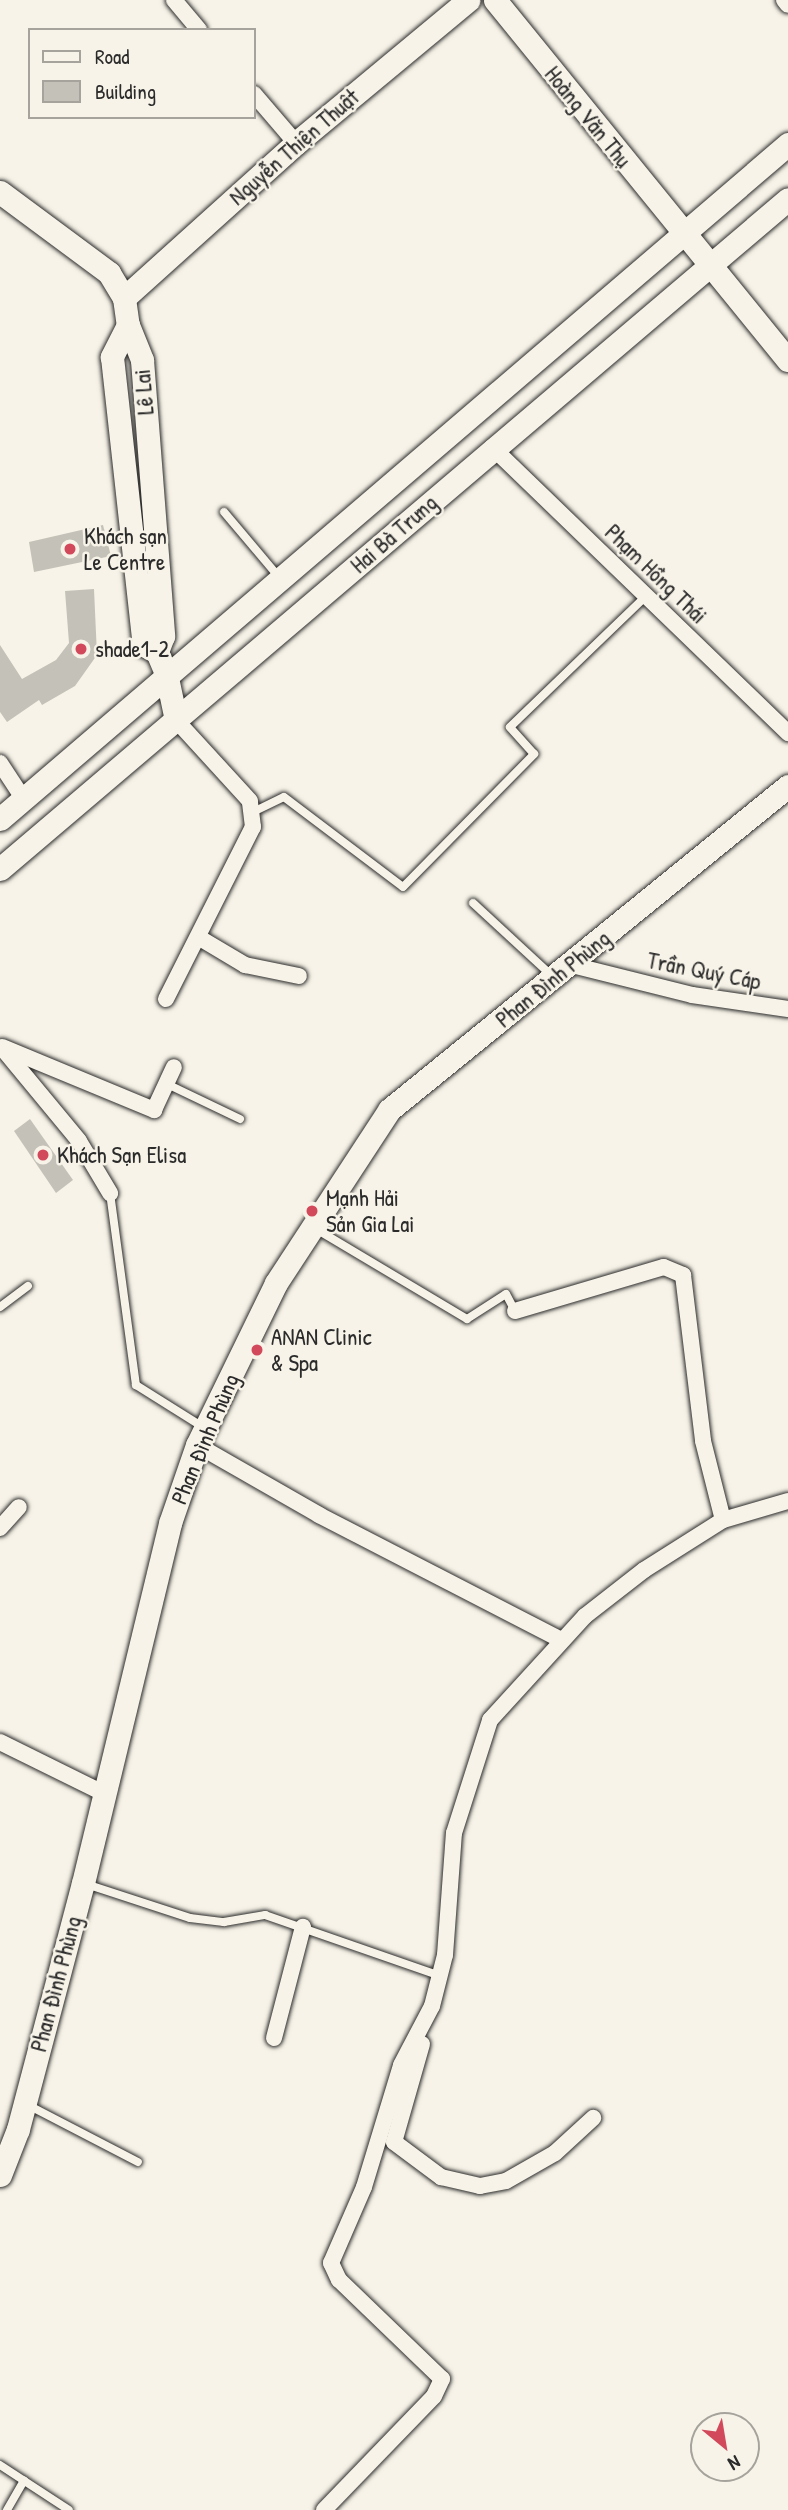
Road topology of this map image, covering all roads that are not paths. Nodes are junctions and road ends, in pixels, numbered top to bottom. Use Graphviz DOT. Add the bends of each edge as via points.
graph roads {
  1 [pos="173,0"];
  2 [pos="468,0"];
  3 [pos="495,0"];
  4 [pos="784,0"];
  5 [pos="788,5"];
  6 [pos="197,28"];
  7 [pos="256,96"];
  8 [pos="296,143"];
  9 [pos="788,144"];
  10 [pos="0,192"];
  11 [pos="788,199"];
  12 [pos="682,233"];
  13 [pos="708,266"];
  14 [pos="124,298"];
  15 [pos="788,360"];
  16 [pos="492,447"];
  17 [pos="224,513"];
  18 [pos="280,579"];
  19 [pos="646,596"];
  20 [pos="161,663"];
  21 [pos="176,720"];
  22 [pos="788,733"];
  23 [pos="0,763"];
  24 [pos="788,786"];
  25 [pos="23,798"];
  26 [pos="253,812"];
  27 [pos="0,819"];
  28 [pos="0,869"];
  29 [pos="473,903"];
  30 [pos="198,937"];
  31 [pos="563,972"];
  32 [pos="299,976"];
  33 [pos="166,999"];
  34 [pos="788,1009"];
  35 [pos="1,1046"];
  36 [pos="174,1068"];
  37 [pos="167,1084"];
  38 [pos="240,1119"];
  39 [pos="110,1193"];
  40 [pos="313,1227"];
  41 [pos="28,1286"];
  42 [pos="0,1307"];
  43 [pos="516,1311"];
  44 [pos="201,1437"];
  45 [pos="788,1501"];
  46 [pos="19,1507"];
  47 [pos="723,1520"];
  48 [pos="0,1528"];
  49 [pos="561,1640"];
  50 [pos="0,1742"];
  51 [pos="105,1794"];
  52 [pos="83,1883"];
  53 [pos="303,1927"];
  54 [pos="440,1976"];
  55 [pos="423,2026"];
  56 [pos="274,2038"];
  57 [pos="25,2103"];
  58 [pos="593,2118"];
  59 [pos="9,2124"];
  60 [pos="138,2162"];
  61 [pos="0,2175"];
  62 [pos="0,2465"];
  63 [pos="24,2481"];
  64 [pos="7,2510"];
  65 [pos="69,2510"];
  66 [pos="324,2510"];
  1 -- 6 [label="street"];
  2 -- 8 [label="street, Nguyễn Thiện Thuật"];
  3 -- 12 [label="street, Hoàng Văn Thụ"];
  4 -- 5 [label="street"];
  7 -- 8 [label="street"];
  8 -- 14 [label="street, Nguyễn Thiện Thuật"];
  9 -- 12 [label="street, Hai Bà Trưng"];
  10 -- 14 [label="street, Lê Lai" via="109,273"];
  11 -- 13 [label="street, Hai Bà Trưng"];
  12 -- 13 [label="street, Hoàng Văn Thụ"];
  12 -- 18 [label="street, Hai Bà Trưng"];
  13 -- 15 [label="street"];
  13 -- 16 [label="street, Hai Bà Trưng"];
  14 -- 20 [label="street, Lê Lai" via="128,325 142,359 163,636"];
  16 -- 19 [label="street, Phạm Hồng Thái"];
  16 -- 21 [label="street, Hai Bà Trưng"];
  17 -- 18 [label="lane"];
  18 -- 20 [label="street, Hai Bà Trưng"];
  19 -- 22 [label="street, Phạm Hồng Thái"];
  19 -- 26 [label="lane" via="510,727 534,754 403,887 284,797"];
  20 -- 21 [label="street, Lê Lai"];
  20 -- 25 [label="street, Hai Bà Trưng"];
  21 -- 26 [label="street" via="250,801"];
  21 -- 28 [label="street, Hai Bà Trưng"];
  23 -- 25 [label="street"];
  24 -- 31 [label="street, Phan Đình Phùng"];
  25 -- 27 [label="street, Hai Bà Trưng"];
  26 -- 30 [label="street" via="253,827"];
  29 -- 31 [label="lane"];
  30 -- 32 [label="street" via="245,965"];
  30 -- 33 [label="street"];
  31 -- 34 [label="street, Trần Quý Cáp"];
  31 -- 40 [label="street, Phan Đình Phùng" via="389,1110"];
  35 -- 37 [label="street" via="154,1110"];
  35 -- 39 [label="street" via="85,1149"];
  36 -- 37 [label="street"];
  37 -- 38 [label="lane"];
  39 -- 44 [label="lane" via="136,1385"];
  40 -- 43 [label="lane" via="467,1319 506,1294"];
  40 -- 44 [label="street, Phan Đình Phùng" via="276,1283"];
  41 -- 42 [label="lane"];
  43 -- 47 [label="street" via="664,1267 682,1275 703,1441"];
  44 -- 49 [label="street" via="319,1515"];
  44 -- 51 [label="street, Phan Đình Phùng" via="170,1523"];
  45 -- 47 [label="street"];
  46 -- 48 [label="street"];
  47 -- 49 [label="street" via="644,1570"];
  49 -- 54 [label="street" via="501,1703 484,1735 454,1833"];
  50 -- 51 [label="street"];
  51 -- 52 [label="street, Phan Đình Phùng"];
  52 -- 53 [label="lane" via="190,1918 224,1922 265,1915"];
  52 -- 57 [label="street, Phan Đình Phùng"];
  53 -- 54 [label="lane"];
  53 -- 56 [label="street"];
  54 -- 55 [label="street"];
  55 -- 58 [label="street" via="424,2039 394,2142 441,2177 461,2185 506,2181 555,2153"];
  55 -- 66 [label="street" via="401,2066 365,2187 331,2263 339,2280 418,2351 442,2379 434,2396"];
  57 -- 59 [label="street, Phan Đình Phùng"];
  57 -- 60 [label="lane"];
  59 -- 61 [label="street, Phan Đình Phùng"];
  62 -- 63 [label="lane"];
  63 -- 64 [label="lane"];
  63 -- 65 [label="lane"];
}
